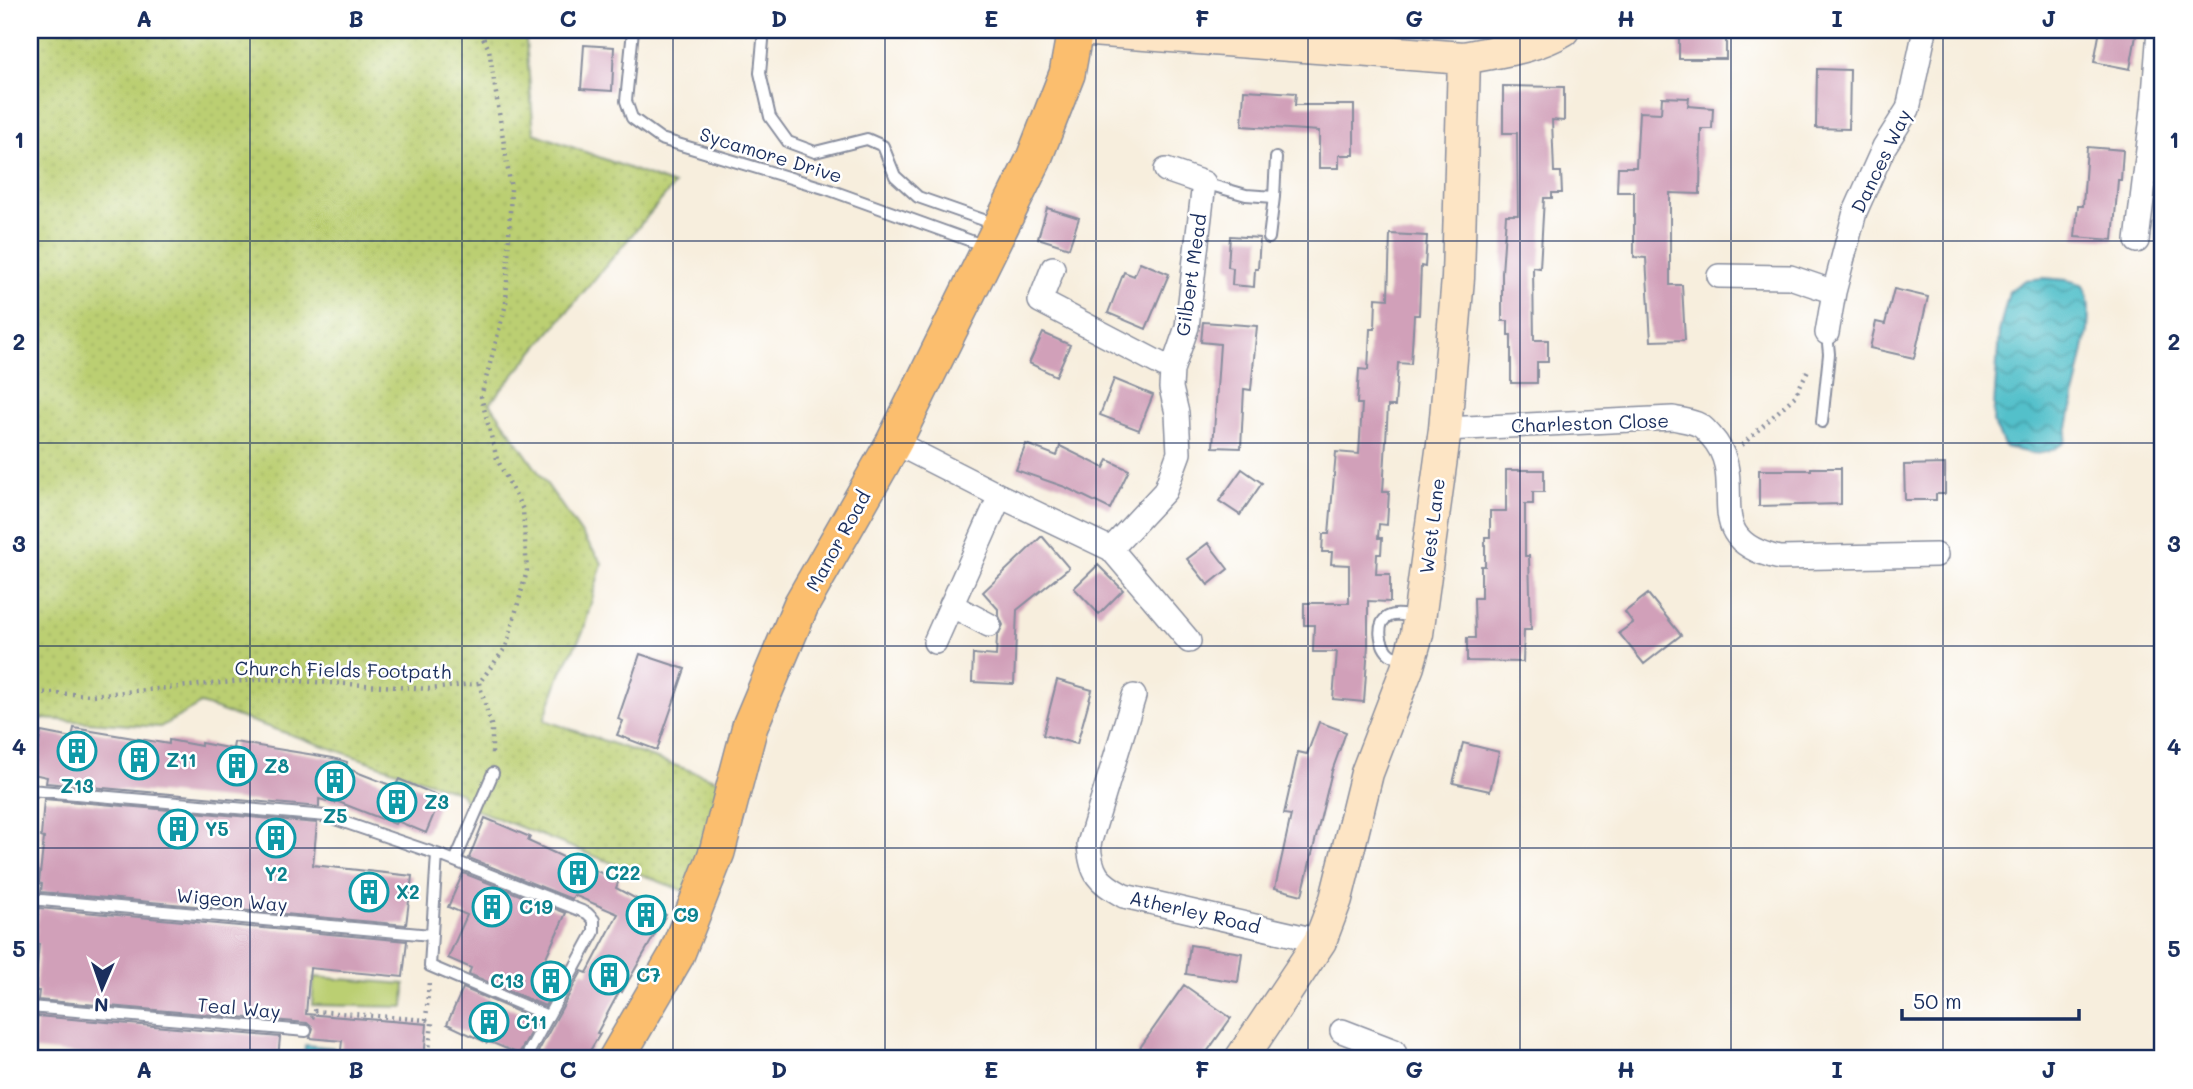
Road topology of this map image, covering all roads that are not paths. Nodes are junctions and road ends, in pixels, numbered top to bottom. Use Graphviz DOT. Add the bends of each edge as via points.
graph roads {
  1 [pos="633,30"];
  2 [pos="764,30"];
  3 [pos="1075,30"];
  4 [pos="1091,30"];
  5 [pos="1563,30"];
  6 [pos="1925,30"];
  7 [pos="2159,30"];
  8 [pos="1464,58"];
  9 [pos="2157,131"];
  10 [pos="1276,158"];
  11 [pos="1166,170"];
  12 [pos="1204,183"];
  13 [pos="1274,197"];
  14 [pos="994,237"];
  15 [pos="1269,238"];
  16 [pos="2137,241"];
  17 [pos="1053,268"];
  18 [pos="1719,276"];
  19 [pos="1834,292"];
  20 [pos="1827,333"];
  21 [pos="1172,370"];
  22 [pos="1822,422"];
  23 [pos="1445,429"];
  24 [pos="894,442"];
  25 [pos="1000,496"];
  26 [pos="1111,549"];
  27 [pos="1936,555"];
  28 [pos="951,605"];
  29 [pos="989,625"];
  30 [pos="1189,641"];
  31 [pos="935,642"];
  32 [pos="1134,696"];
  33 [pos="492,773"];
  34 [pos="30,790"];
  35 [pos="436,854"];
  36 [pos="455,861"];
  37 [pos="30,899"];
  38 [pos="431,935"];
  39 [pos="1320,941"];
  40 [pos="30,1007"];
  41 [pos="548,1016"];
  42 [pos="306,1031"];
  43 [pos="1342,1031"];
  44 [pos="1365,1050"];
  45 [pos="1394,1051"];
  46 [pos="525,1059"];
  47 [pos="616,1059"];
  48 [pos="1241,1059"];
  1 -- 14 [label="lane, Sycamore Drive" via="626,101 632,118 661,139"];
  2 -- 14 [label="lane" via="760,73 770,117 788,142 815,152 867,139 883,146 895,176 918,197"];
  3 -- 14 [label="main road, Manor Road" via="1062,87 1033,161"];
  4 -- 8 [label="street"];
  5 -- 8 [label="street"];
  6 -- 19 [label="street, Dances Way" via="1908,109 1884,147 1855,212"];
  7 -- 9 [label="street"];
  8 -- 23 [label="street, West Lane" via="1459,275"];
  9 -- 16 [label="street"];
  10 -- 13 [label="lane"];
  11 -- 12 [label="street"];
  12 -- 13 [label="lane" via="1246,195"];
  12 -- 21 [label="street, Gilbert Mead" via="1187,327"];
  13 -- 15 [label="lane"];
  14 -- 24 [label="main road, Manor Road"];
  17 -- 21 [label="street" via="1040,301"];
  18 -- 19 [label="street" via="1790,277"];
  19 -- 20 [label="street, Dances Way"];
  20 -- 22 [label="lane"];
  21 -- 26 [label="street, Gilbert Mead" via="1180,453 1165,491"];
  23 -- 27 [label="street, Charleston Close" via="1673,418 1701,425 1718,444 1727,468 1730,520 1737,538 1757,553 1780,558"];
  23 -- 39 [label="street, West Lane" via="1420,618 1410,659 1367,773 1336,899"];
  24 -- 25 [label="street"];
  24 -- 47 [label="main road, Manor Road" via="801,605 750,726 717,852 676,956"];
  25 -- 26 [label="street"];
  25 -- 28 [label="street"];
  26 -- 30 [label="street"];
  28 -- 29 [label="street"];
  28 -- 31 [label="street"];
  32 -- 39 [label="street, Atherley Road" via="1089,844 1090,864 1104,886 1125,896"];
  33 -- 36 [label="lane"];
  34 -- 35 [label="lane" via="326,817"];
  35 -- 36 [label="lane"];
  35 -- 38 [label="lane"];
  36 -- 41 [label="lane" via="587,913 594,920 594,932"];
  37 -- 38 [label="lane, Wigeon Way"];
  38 -- 41 [label="lane" via="430,966"];
  39 -- 48 [label="street, West Lane"];
  40 -- 42 [label="lane, Teal Way"];
  41 -- 46 [label="lane"];
  43 -- 44 [label="street"];
  44 -- 45 [label="street"];
}
